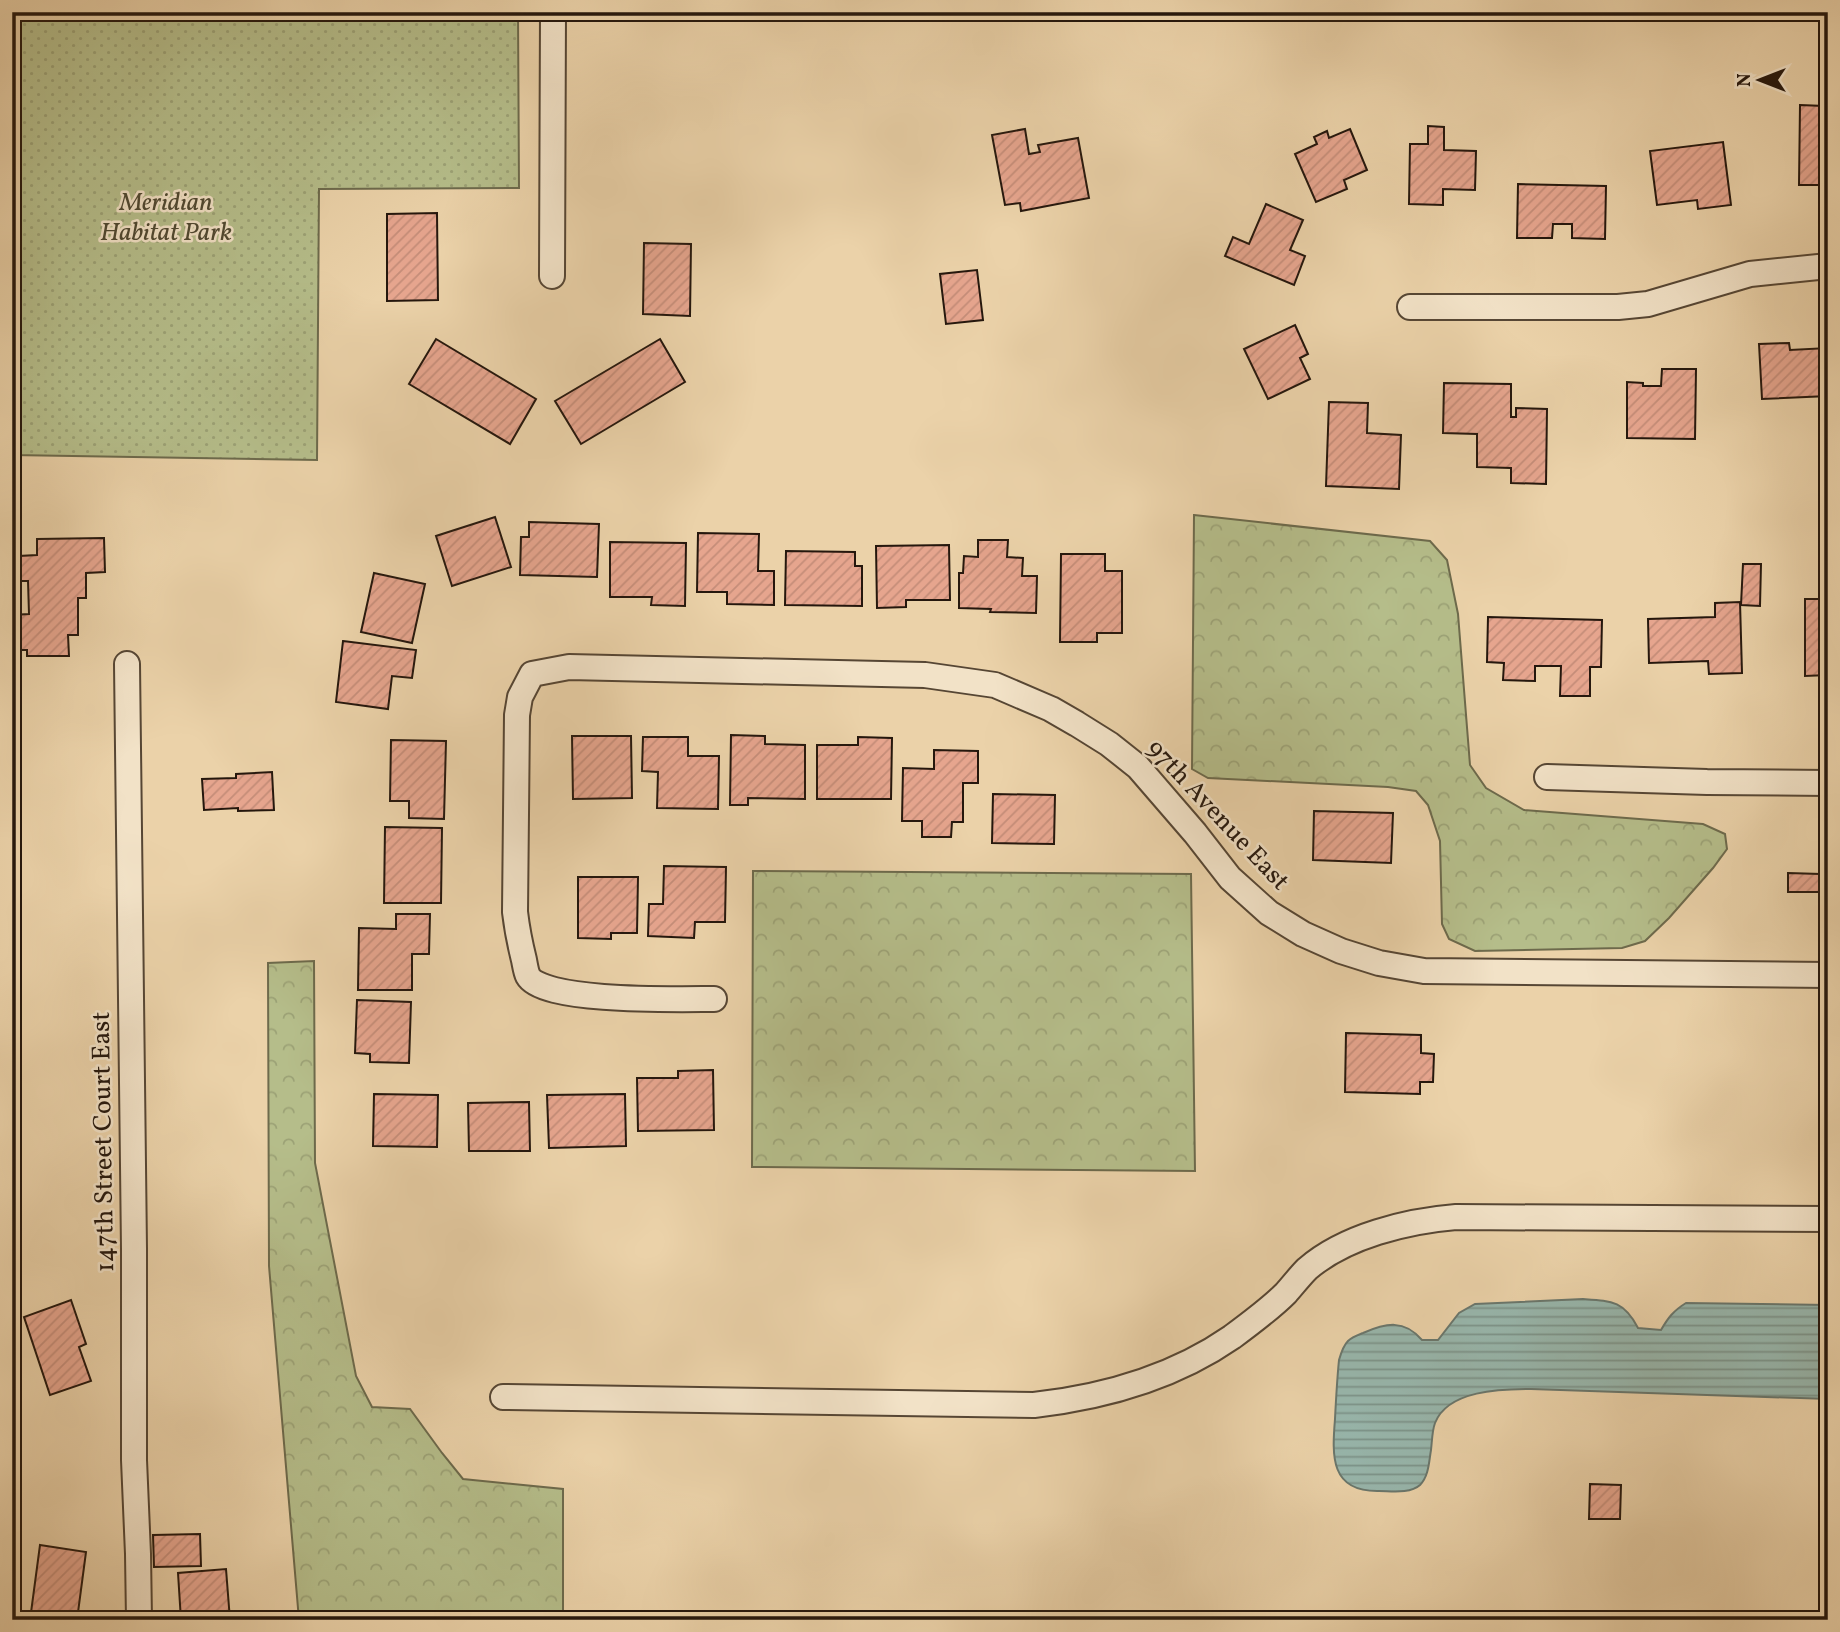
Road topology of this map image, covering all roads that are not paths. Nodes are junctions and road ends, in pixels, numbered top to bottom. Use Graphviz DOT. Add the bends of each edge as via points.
graph roads {
  1 [pos="553,12"];
  2 [pos="1828,266"];
  3 [pos="552,276"];
  4 [pos="1410,307"];
  5 [pos="127,664"];
  6 [pos="1547,777"];
  7 [pos="1828,783"];
  8 [pos="1828,975"];
  9 [pos="714,999"];
  10 [pos="1828,1219"];
  11 [pos="503,1397"];
  12 [pos="139,1620"];
  1 -- 3 [label="street"];
  2 -- 4 [label="street" via="1750,274 1638,305"];
  5 -- 12 [label="street, 147th Street Court East"];
  6 -- 7 [label="street"];
  8 -- 9 [label="street, 97th Avenue East" via="1424,971 1341,951 1269,913 1230,878 1138,767 1119,752 1077,723 995,685 925,675 569,667 532,674 520,697 517,728 515,912 528,976 536,985 602,996"];
  10 -- 11 [label="street" via="1456,1217 1408,1223 1358,1240 1324,1258 1259,1317 1202,1356 1138,1384 1069,1401 1034,1405"];
}
